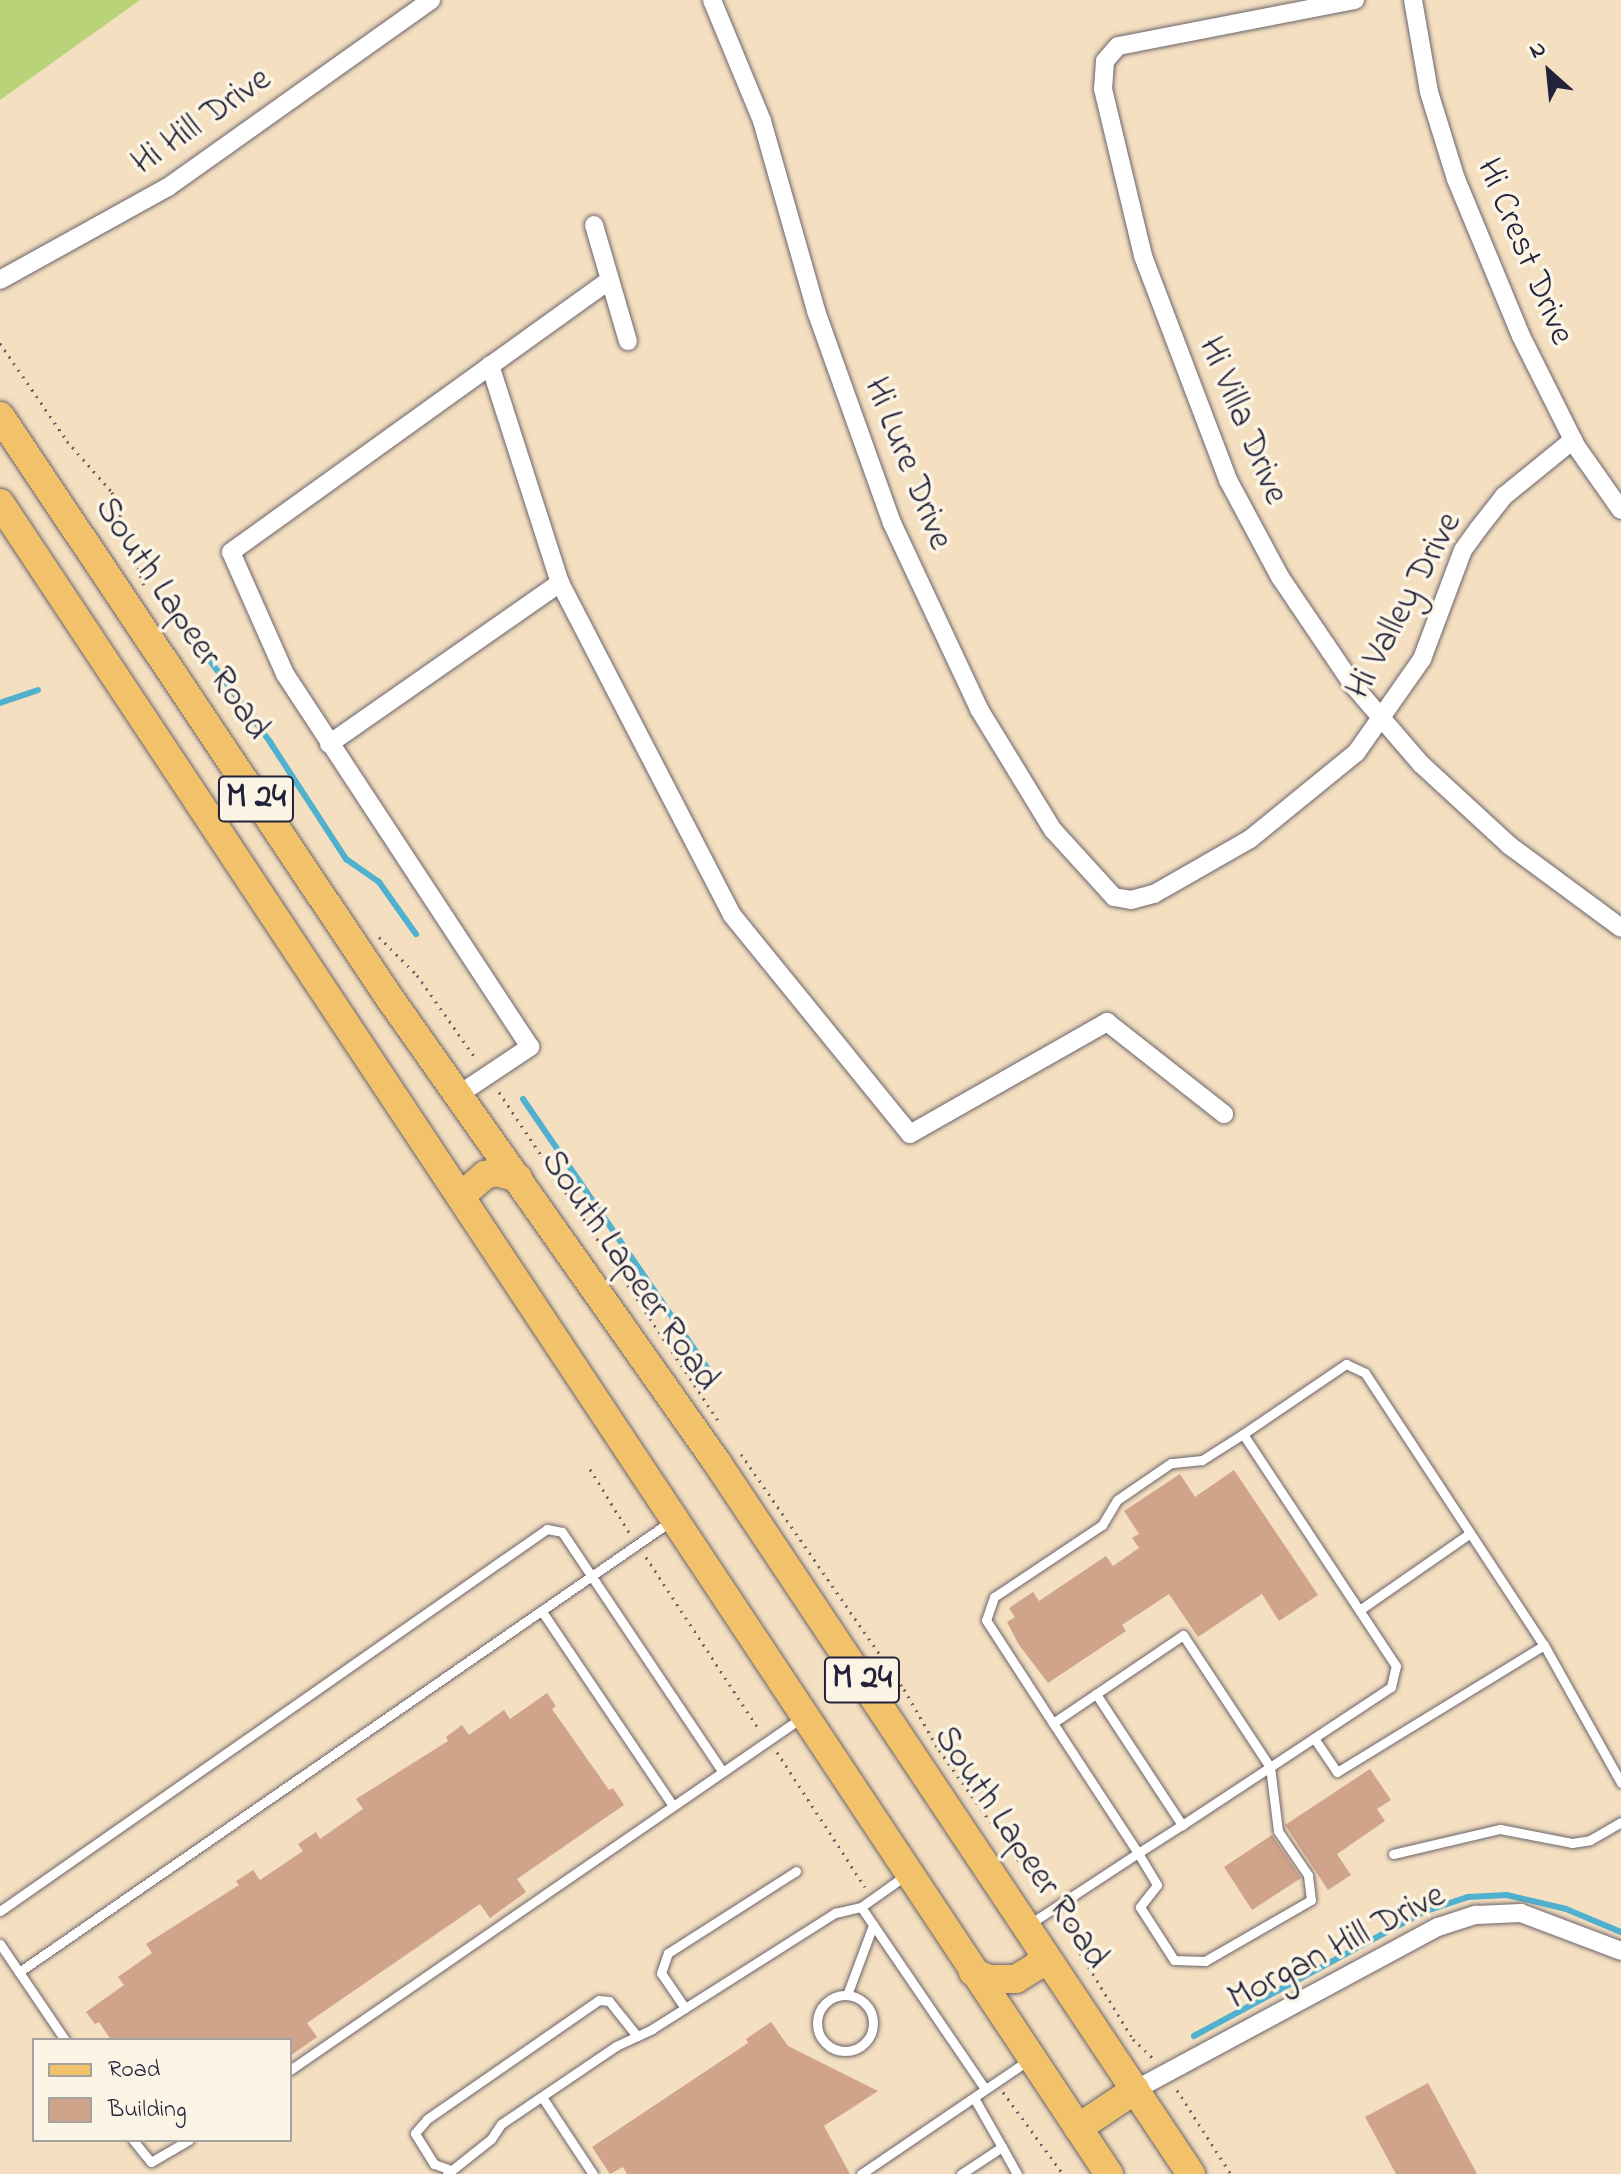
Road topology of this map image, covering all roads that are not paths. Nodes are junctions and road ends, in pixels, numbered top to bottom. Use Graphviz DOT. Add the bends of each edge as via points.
graph roads {
  1 [pos="431,0"];
  2 [pos="712,0"];
  3 [pos="1355,0"];
  4 [pos="1413,0"];
  5 [pos="594,225"];
  6 [pos="0,280"];
  7 [pos="609,280"];
  8 [pos="628,341"];
  9 [pos="490,365"];
  10 [pos="0,416"];
  11 [pos="1573,440"];
  12 [pos="0,503"];
  13 [pos="1621,510"];
  14 [pos="82,540"];
  15 [pos="32,551"];
  16 [pos="560,583"];
  17 [pos="1382,720"];
  18 [pos="329,744"];
  19 [pos="1131,900"];
  20 [pos="1621,928"];
  21 [pos="458,1095"];
  22 [pos="1224,1114"];
  23 [pos="518,1178"];
  24 [pos="461,1196"];
  25 [pos="1243,1434"];
  26 [pos="672,1520"];
  27 [pos="1469,1534"];
  28 [pos="594,1578"];
  29 [pos="1361,1609"];
  30 [pos="543,1613"];
  31 [pos="1544,1645"];
  32 [pos="1096,1694"];
  33 [pos="803,1716"];
  34 [pos="1053,1723"];
  35 [pos="1314,1738"];
  36 [pos="1270,1767"];
  37 [pos="722,1771"];
  38 [pos="1621,1783"];
  39 [pos="672,1804"];
  40 [pos="1621,1822"];
  41 [pos="1182,1825"];
  42 [pos="1138,1853"];
  43 [pos="1393,1854"];
  44 [pos="796,1871"];
  45 [pos="908,1873"];
  46 [pos="861,1907"];
  47 [pos="0,1911"];
  48 [pos="873,1925"];
  49 [pos="1025,1926"];
  50 [pos="0,1944"];
  51 [pos="1621,1951"];
  52 [pos="1044,1954"];
  53 [pos="19,1972"];
  54 [pos="973,1972"];
  55 [pos="847,1995"];
  56 [pos="685,2008"];
  57 [pos="637,2036"];
  58 [pos="64,2038"];
  59 [pos="1031,2058"];
  60 [pos="292,2069"];
  61 [pos="985,2089"];
  62 [pos="1135,2090"];
  63 [pos="542,2097"];
  64 [pos="974,2098"];
  65 [pos="1078,2128"];
  66 [pos="135,2142"];
  67 [pos="186,2142"];
  68 [pos="1002,2147"];
  69 [pos="447,2172"];
  70 [pos="593,2174"];
  71 [pos="861,2174"];
  72 [pos="961,2174"];
  73 [pos="1017,2174"];
  74 [pos="1109,2174"];
  75 [pos="1191,2174"];
  1 -- 6 [label="street, Hi Hill Drive" via="168,187"];
  2 -- 19 [label="street, Hi Lure Drive" via="762,121 830,353 899,537 979,709 1053,830 1103,890"];
  3 -- 17 [label="street, Hi Villa Drive" via="1118,46 1105,61 1103,89 1143,256 1228,480 1280,577"];
  4 -- 11 [label="street, Hi Crest Drive" via="1429,92 1456,179 1521,336"];
  5 -- 7 [label="street"];
  7 -- 8 [label="street"];
  7 -- 9 [label="street"];
  9 -- 16 [label="street"];
  9 -- 18 [label="street" via="231,552 285,674"];
  10 -- 14 [label="main road, South Lapeer Road / M 24"];
  11 -- 13 [label="street, Hi Crest Drive"];
  11 -- 17 [label="street, Hi Valley Drive" via="1504,496 1471,539 1422,659"];
  12 -- 15 [label="main road, M 24"];
  14 -- 15 [label="main road" via="64,557"];
  14 -- 21 [label="main road, South Lapeer Road / M 24"];
  15 -- 24 [label="main road, M 24"];
  16 -- 18 [label="street"];
  16 -- 22 [label="street" via="732,915 910,1134 1107,1022"];
  17 -- 19 [label="street, Hi Valley Drive" via="1356,753 1250,839 1154,894"];
  17 -- 20 [label="street, Hi Villa Drive" via="1421,764 1509,845"];
  18 -- 21 [label="street" via="530,1047"];
  21 -- 23 [label="main road, South Lapeer Road / M 24"];
  23 -- 24 [label="main road" via="485,1175"];
  23 -- 49 [label="main road, South Lapeer Road / M 24" via="716,1461"];
  24 -- 26 [label="main road, M 24"];
  25 -- 27 [label="lane" via="1346,1364 1365,1373"];
  25 -- 29 [label="lane"];
  25 -- 34 [label="lane" via="1202,1460 1171,1463 1117,1500 1102,1525 994,1597 986,1620"];
  26 -- 28 [label="lane"];
  26 -- 33 [label="main road, M 24"];
  27 -- 29 [label="lane"];
  27 -- 31 [label="lane"];
  28 -- 30 [label="lane"];
  28 -- 37 [label="lane"];
  28 -- 47 [label="lane" via="562,1532 547,1529"];
  29 -- 35 [label="lane" via="1396,1666 1391,1687"];
  30 -- 39 [label="lane"];
  30 -- 53 [label="lane"];
  31 -- 35 [label="lane" via="1337,1772"];
  31 -- 38 [label="lane"];
  32 -- 34 [label="lane"];
  32 -- 36 [label="lane" via="1183,1635"];
  32 -- 41 [label="lane"];
  33 -- 37 [label="lane"];
  33 -- 45 [label="main road, M 24"];
  34 -- 42 [label="lane"];
  35 -- 36 [label="lane"];
  36 -- 41 [label="lane"];
  36 -- 42 [label="lane" via="1278,1831 1308,1875 1311,1900 1205,1961 1174,1960 1140,1907 1157,1885"];
  37 -- 39 [label="lane"];
  39 -- 60 [label="lane"];
  40 -- 43 [label="lane" via="1590,1840 1572,1843 1500,1829"];
  41 -- 42 [label="lane"];
  42 -- 49 [label="lane"];
  44 -- 56 [label="lane" via="668,1953 661,1973"];
  45 -- 46 [label="lane"];
  45 -- 54 [label="main road, M 24"];
  46 -- 48 [label="lane"];
  46 -- 56 [label="lane" via="835,1913"];
  48 -- 55 [label="lane"];
  48 -- 61 [label="lane"];
  49 -- 52 [label="main road, South Lapeer Road / M 24"];
  50 -- 53 [label="lane"];
  51 -- 62 [label="street, Morgan Hill Drive" via="1521,1913 1476,1915 1424,1934"];
  52 -- 54 [label="main road" via="1037,1966 1016,1979 989,1979"];
  52 -- 62 [label="main road, South Lapeer Road / M 24"];
  53 -- 58 [label="lane"];
  54 -- 59 [label="main road, M 24"];
  55 -- 55 [label="lane" via="869,2008 873,2026 865,2043 847,2051 829,2046 817,2022 823,2005"];
  56 -- 57 [label="lane"];
  57 -- 63 [label="lane"];
  57 -- 69 [label="lane" via="609,2001 599,2000 427,2119 415,2133 434,2164"];
  59 -- 61 [label="lane"];
  59 -- 65 [label="main road, M 24"];
  61 -- 64 [label="lane"];
  62 -- 65 [label="main road"];
  62 -- 75 [label="main road, South Lapeer Road / M 24"];
  63 -- 69 [label="lane"];
  63 -- 70 [label="lane"];
  64 -- 68 [label="lane"];
  64 -- 71 [label="lane"];
  65 -- 74 [label="main road, M 24"];
  66 -- 67 [label="lane" via="151,2162"];
  68 -- 72 [label="lane"];
  68 -- 73 [label="lane"];
}
